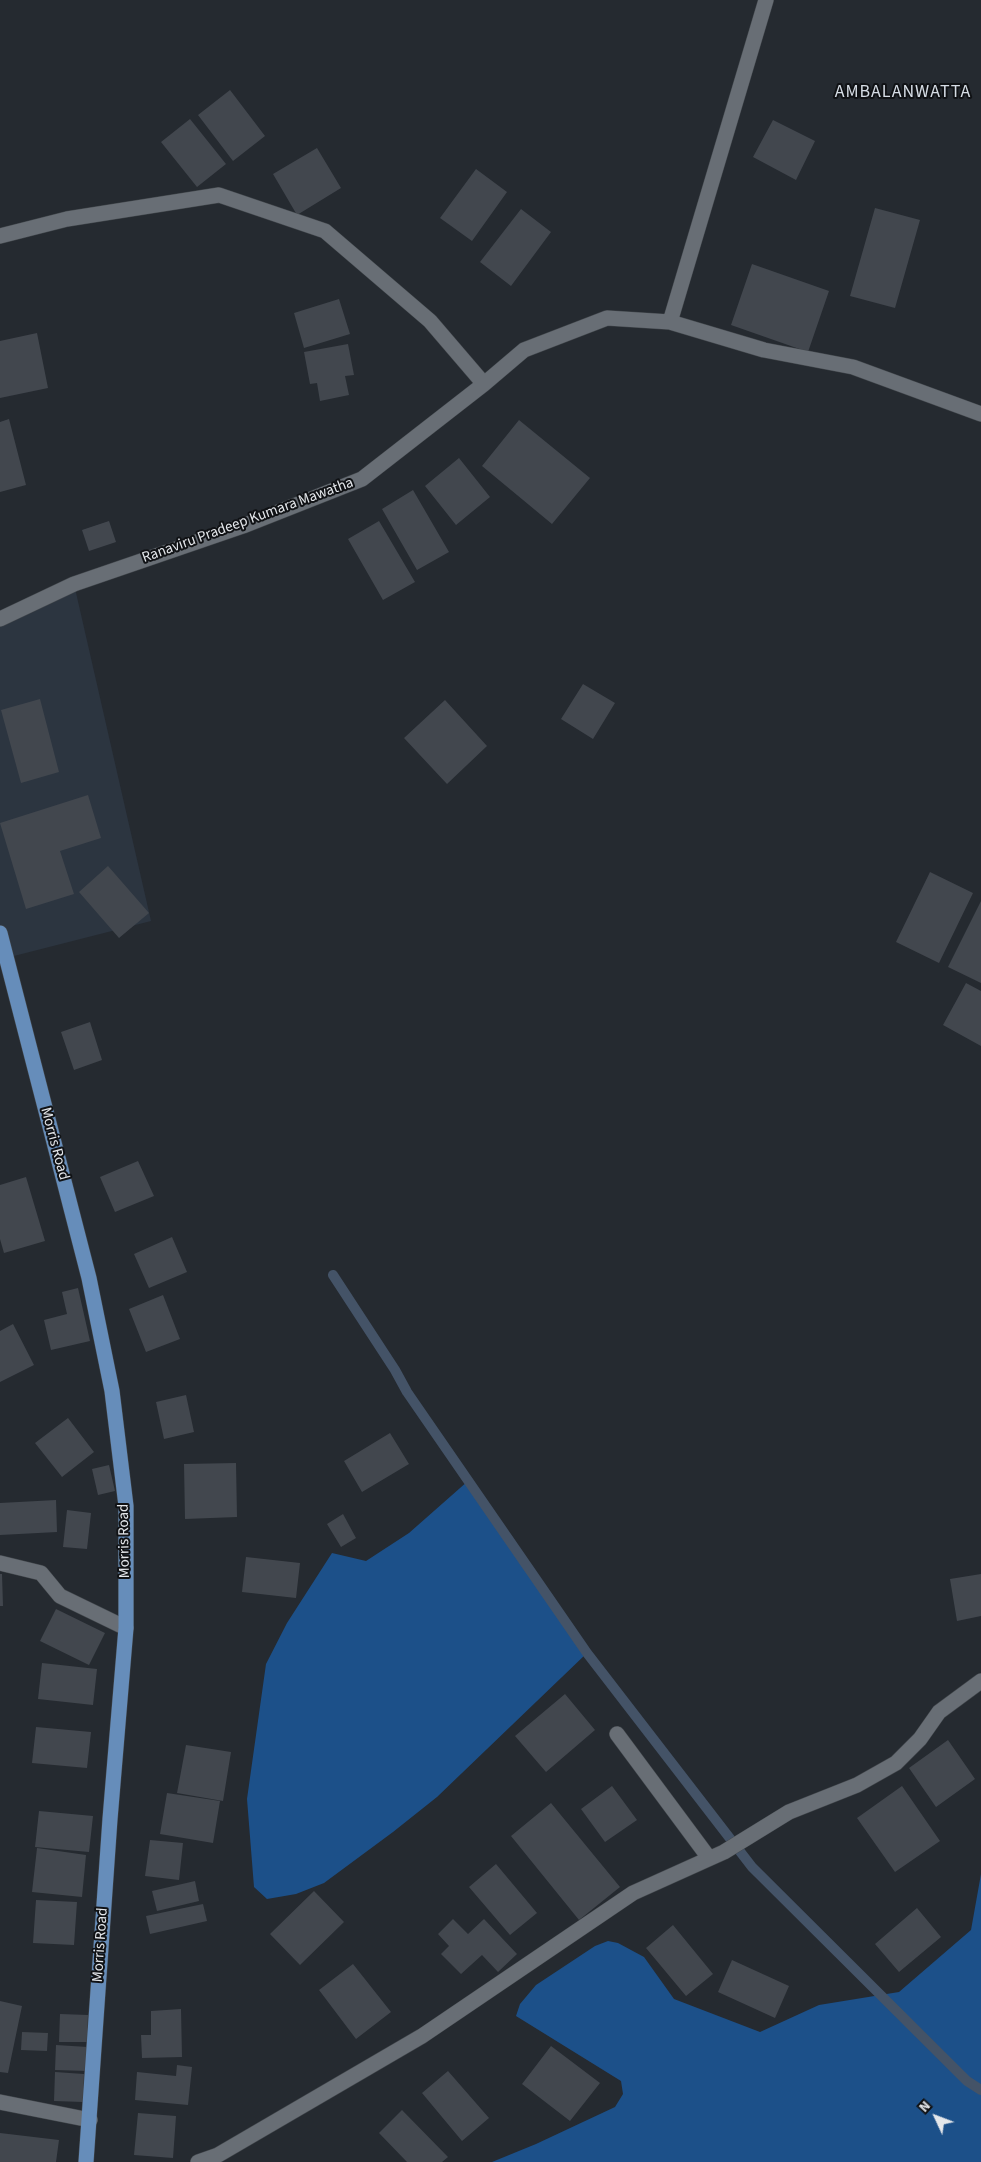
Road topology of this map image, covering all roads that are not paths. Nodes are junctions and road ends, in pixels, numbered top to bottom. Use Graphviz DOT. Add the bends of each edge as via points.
graph roads {
  1 [pos="766,0"];
  2 [pos="0,236"];
  3 [pos="670,322"];
  4 [pos="484,384"];
  5 [pos="981,414"];
  6 [pos="0,619"];
  7 [pos="0,934"];
  8 [pos="0,1563"];
  9 [pos="126,1628"];
  10 [pos="981,1681"];
  11 [pos="617,1734"];
  12 [pos="709,1858"];
  13 [pos="0,2102"];
  14 [pos="90,2120"];
  15 [pos="86,2162"];
  16 [pos="198,2162"];
  1 -- 3 [label="street"];
  2 -- 4 [label="street" via="67,219 218,195 325,232 430,321"];
  3 -- 4 [label="street, Ranaviru Pradeep Kumara Mawatha" via="607,318 524,350"];
  3 -- 5 [label="street, Ranaviru Pradeep Kumara Mawatha" via="764,350 852,367"];
  4 -- 6 [label="street, Ranaviru Pradeep Kumara Mawatha" via="362,479 243,526 74,584"];
  7 -- 9 [label="main road, Morris Road" via="89,1278 112,1391 126,1506"];
  8 -- 9 [label="street" via="41,1573 60,1596"];
  9 -- 14 [label="main road, Morris Road"];
  10 -- 12 [label="street" via="939,1712 920,1739 896,1763 857,1785 789,1812"];
  11 -- 12 [label="street"];
  12 -- 16 [label="street" via="634,1893 422,2036 218,2155"];
  13 -- 14 [label="street"];
  14 -- 15 [label="main road, Morris Road"];
}
